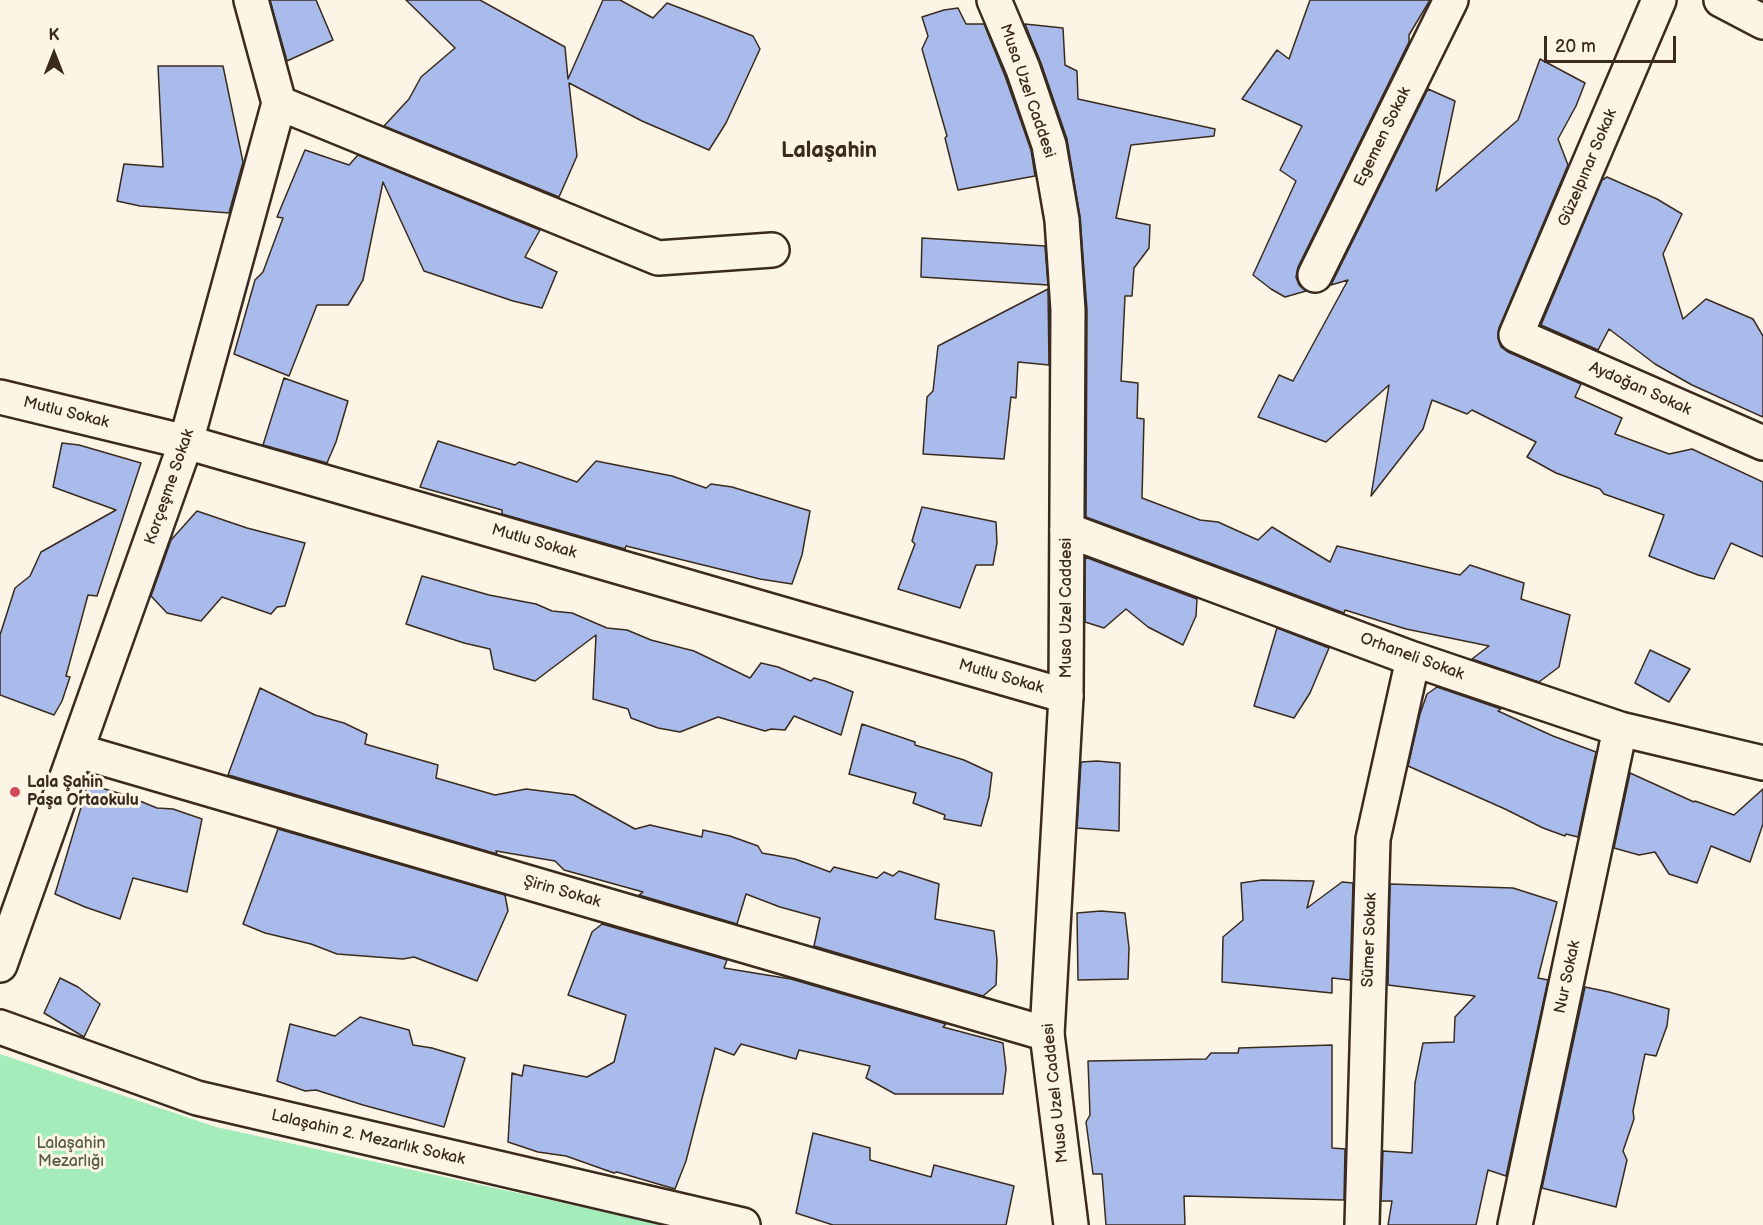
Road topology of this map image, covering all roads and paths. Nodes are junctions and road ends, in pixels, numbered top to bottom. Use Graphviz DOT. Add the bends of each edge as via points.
graph roads {
  1 [pos="251,0"];
  2 [pos="994,0"];
  3 [pos="1451,0"];
  4 [pos="1659,0"];
  5 [pos="1721,0"];
  6 [pos="1763,22"];
  7 [pos="279,103"];
  8 [pos="772,250"];
  9 [pos="1315,274"];
  10 [pos="1516,335"];
  11 [pos="0,397"];
  12 [pos="186,442"];
  13 [pos="1763,443"];
  14 [pos="1067,530"];
  15 [pos="1413,659"];
  16 [pos="1066,696"];
  17 [pos="1620,729"];
  18 [pos="78,751"];
  19 [pos="1763,762"];
  20 [pos="0,965"];
  21 [pos="0,1027"];
  22 [pos="1047,1034"];
  23 [pos="744,1225"];
  24 [pos="1071,1225"];
  25 [pos="1362,1225"];
  26 [pos="1515,1225"];
  1 -- 7 [label="street"];
  2 -- 14 [label="street, Musa Uzel Caddesi" via="1049,145 1062,220 1068,310"];
  3 -- 9 [label="street, Egemen Sokak"];
  4 -- 10 [label="street, Güzelpınar Sokak"];
  5 -- 6 [label="street"];
  7 -- 8 [label="street" via="658,258"];
  7 -- 12 [label="street, Korçeşme Sokak"];
  10 -- 13 [label="street, Aydoğan Sokak"];
  11 -- 12 [label="street, Mutlu Sokak"];
  12 -- 16 [label="street, Mutlu Sokak"];
  12 -- 18 [label="street, Korçeşme Sokak"];
  14 -- 15 [label="street, Orhaneli Sokak"];
  14 -- 16 [label="street, Musa Uzel Caddesi"];
  15 -- 17 [label="street, Orhaneli Sokak"];
  15 -- 25 [label="street, Sümer Sokak" via="1373,838"];
  16 -- 22 [label="street, Musa Uzel Caddesi"];
  17 -- 19 [label="street, Orhaneli Sokak"];
  17 -- 26 [label="street, Nur Sokak"];
  18 -- 20 [label="street, Korçeşme Sokak"];
  18 -- 22 [label="street, Şirin Sokak"];
  21 -- 23 [label="street, Lalaşahin 2. Mezarlık Sokak" via="197,1098"];
  22 -- 24 [label="street, Musa Uzel Caddesi"];
}
